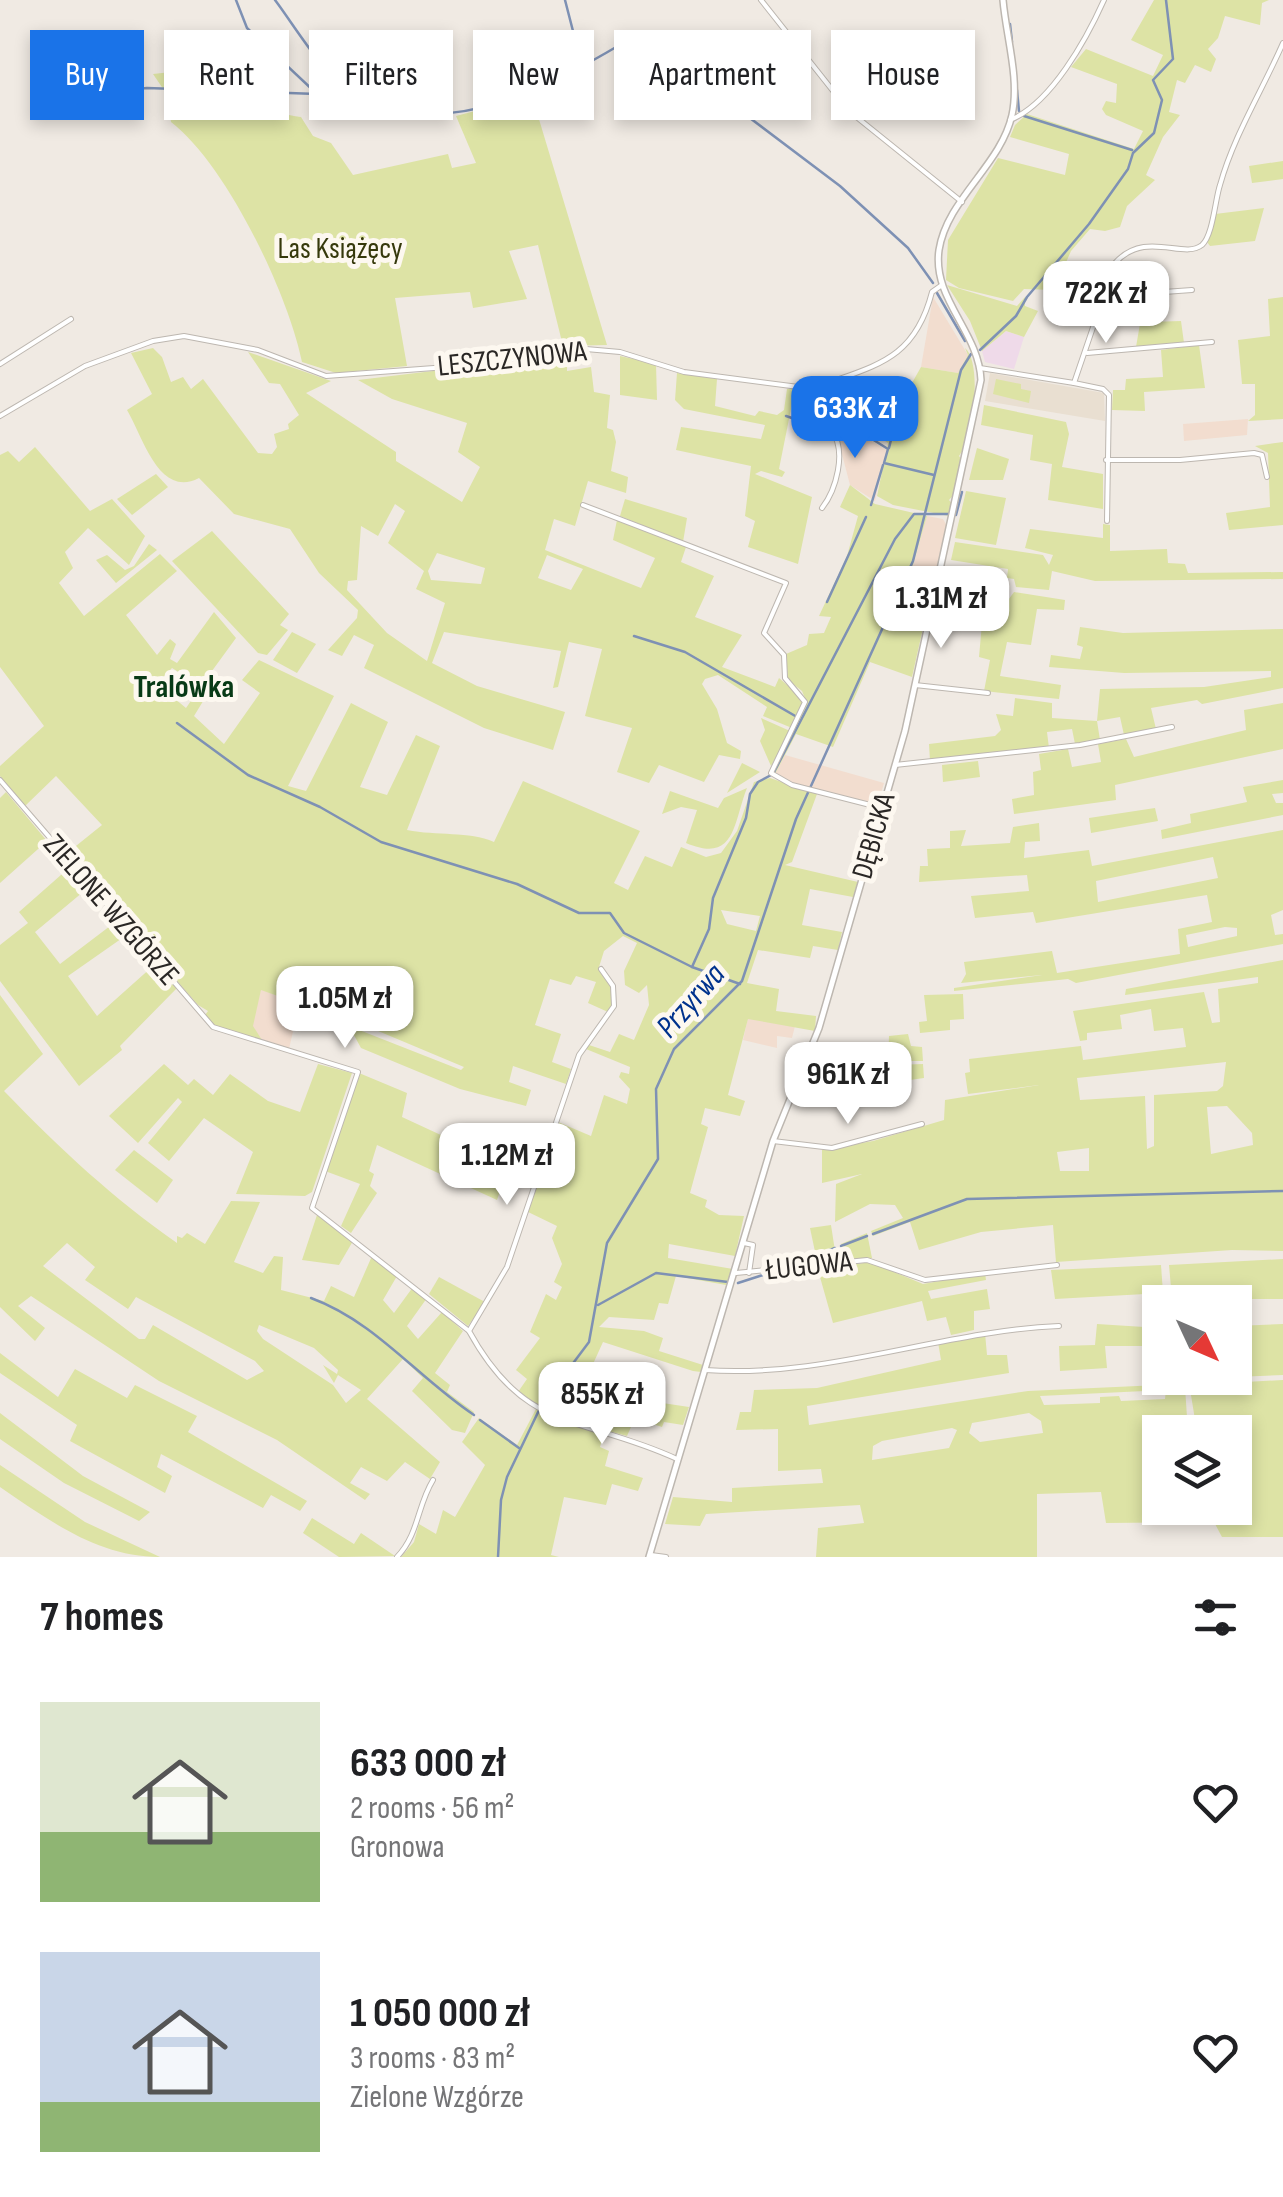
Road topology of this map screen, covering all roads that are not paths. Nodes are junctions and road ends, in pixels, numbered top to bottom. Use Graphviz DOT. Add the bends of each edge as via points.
graph roads {
  1 [pos="762,0"];
  2 [pos="1002,0"];
  3 [pos="1104,0"];
  4 [pos="1283,43"];
  5 [pos="1010,120"];
  6 [pos="962,202"];
  7 [pos="942,285"];
  8 [pos="1106,288"];
  9 [pos="1192,290"];
  10 [pos="71,319"];
  11 [pos="1212,342"];
  12 [pos="1086,352"];
  13 [pos="0,364"];
  14 [pos="980,368"];
  15 [pos="1074,383"];
  16 [pos="814,389"];
  17 [pos="0,416"];
  18 [pos="1106,460"];
  19 [pos="1268,478"];
  20 [pos="584,504"];
  21 [pos="822,508"];
  22 [pos="1108,521"];
  23 [pos="916,685"];
  24 [pos="988,694"];
  25 [pos="1172,727"];
  26 [pos="895,765"];
  27 [pos="0,780"];
  28 [pos="882,808"];
  29 [pos="601,968"];
  30 [pos="922,1124"];
  31 [pos="773,1141"];
  32 [pos="744,1243"];
  33 [pos="1057,1266"];
  34 [pos="749,1272"];
  35 [pos="736,1273"];
  36 [pos="1060,1326"];
  37 [pos="469,1331"];
  38 [pos="705,1370"];
  39 [pos="678,1459"];
  40 [pos="433,1480"];
  41 [pos="649,1556"];
  42 [pos="397,1557"];
  43 [pos="666,1557"];
  1 -- 6 [label="street" via="849,111"];
  2 -- 5 [label="street" via="1014,92"];
  3 -- 5 [label="street" via="1077,54"];
  4 -- 8 [label="street" via="1227,162 1202,245 1136,248 1115,264"];
  5 -- 6 [label="street"];
  6 -- 7 [label="street" via="939,250"];
  7 -- 14 [label="street"];
  7 -- 16 [label="street" via="932,292 921,326 891,358"];
  8 -- 9 [label="street"];
  8 -- 12 [label="street"];
  10 -- 13 [label="street"];
  11 -- 12 [label="street"];
  12 -- 15 [label="street"];
  14 -- 15 [label="street"];
  14 -- 23 [label="street, DĘBICKA"];
  15 -- 18 [label="street" via="1109,395"];
  16 -- 17 [label="street, LESZCZYNOWA" via="684,372 586,349 326,376 258,350 174,337 85,366"];
  16 -- 21 [label="street" via="816,414 838,447 834,487"];
  18 -- 19 [label="street" via="1254,453 1262,455"];
  18 -- 22 [label="street"];
  20 -- 28 [label="street" via="786,582 764,633 784,655 784,676 803,695 804,706 771,773"];
  23 -- 24 [label="street"];
  23 -- 26 [label="street, DĘBICKA"];
  25 -- 26 [label="street" via="1080,745"];
  26 -- 28 [label="street, DĘBICKA"];
  27 -- 37 [label="street, ZIELONE WZGÓRZE" via="213,1027 358,1072 312,1206"];
  28 -- 31 [label="street, DĘBICKA" via="819,1028"];
  29 -- 37 [label="street" via="614,986 614,1009 579,1056 507,1267"];
  30 -- 31 [label="street" via="832,1148"];
  31 -- 32 [label="street, DĘBICKA"];
  32 -- 34 [label="street" via="753,1245"];
  32 -- 35 [label="street, DĘBICKA"];
  33 -- 34 [label="street, ŁUGOWA" via="925,1280 873,1260"];
  34 -- 35 [label="street, ŁUGOWA"];
  35 -- 38 [label="street, DĘBICKA"];
  36 -- 38 [label="street" via="978,1332 782,1370"];
  37 -- 39 [label="street" via="502,1384 539,1410"];
  38 -- 39 [label="street, DĘBICKA"];
  39 -- 41 [label="street, DĘBICKA"];
  40 -- 42 [label="street" via="418,1506 413,1538"];
  41 -- 43 [label="street"];
}
